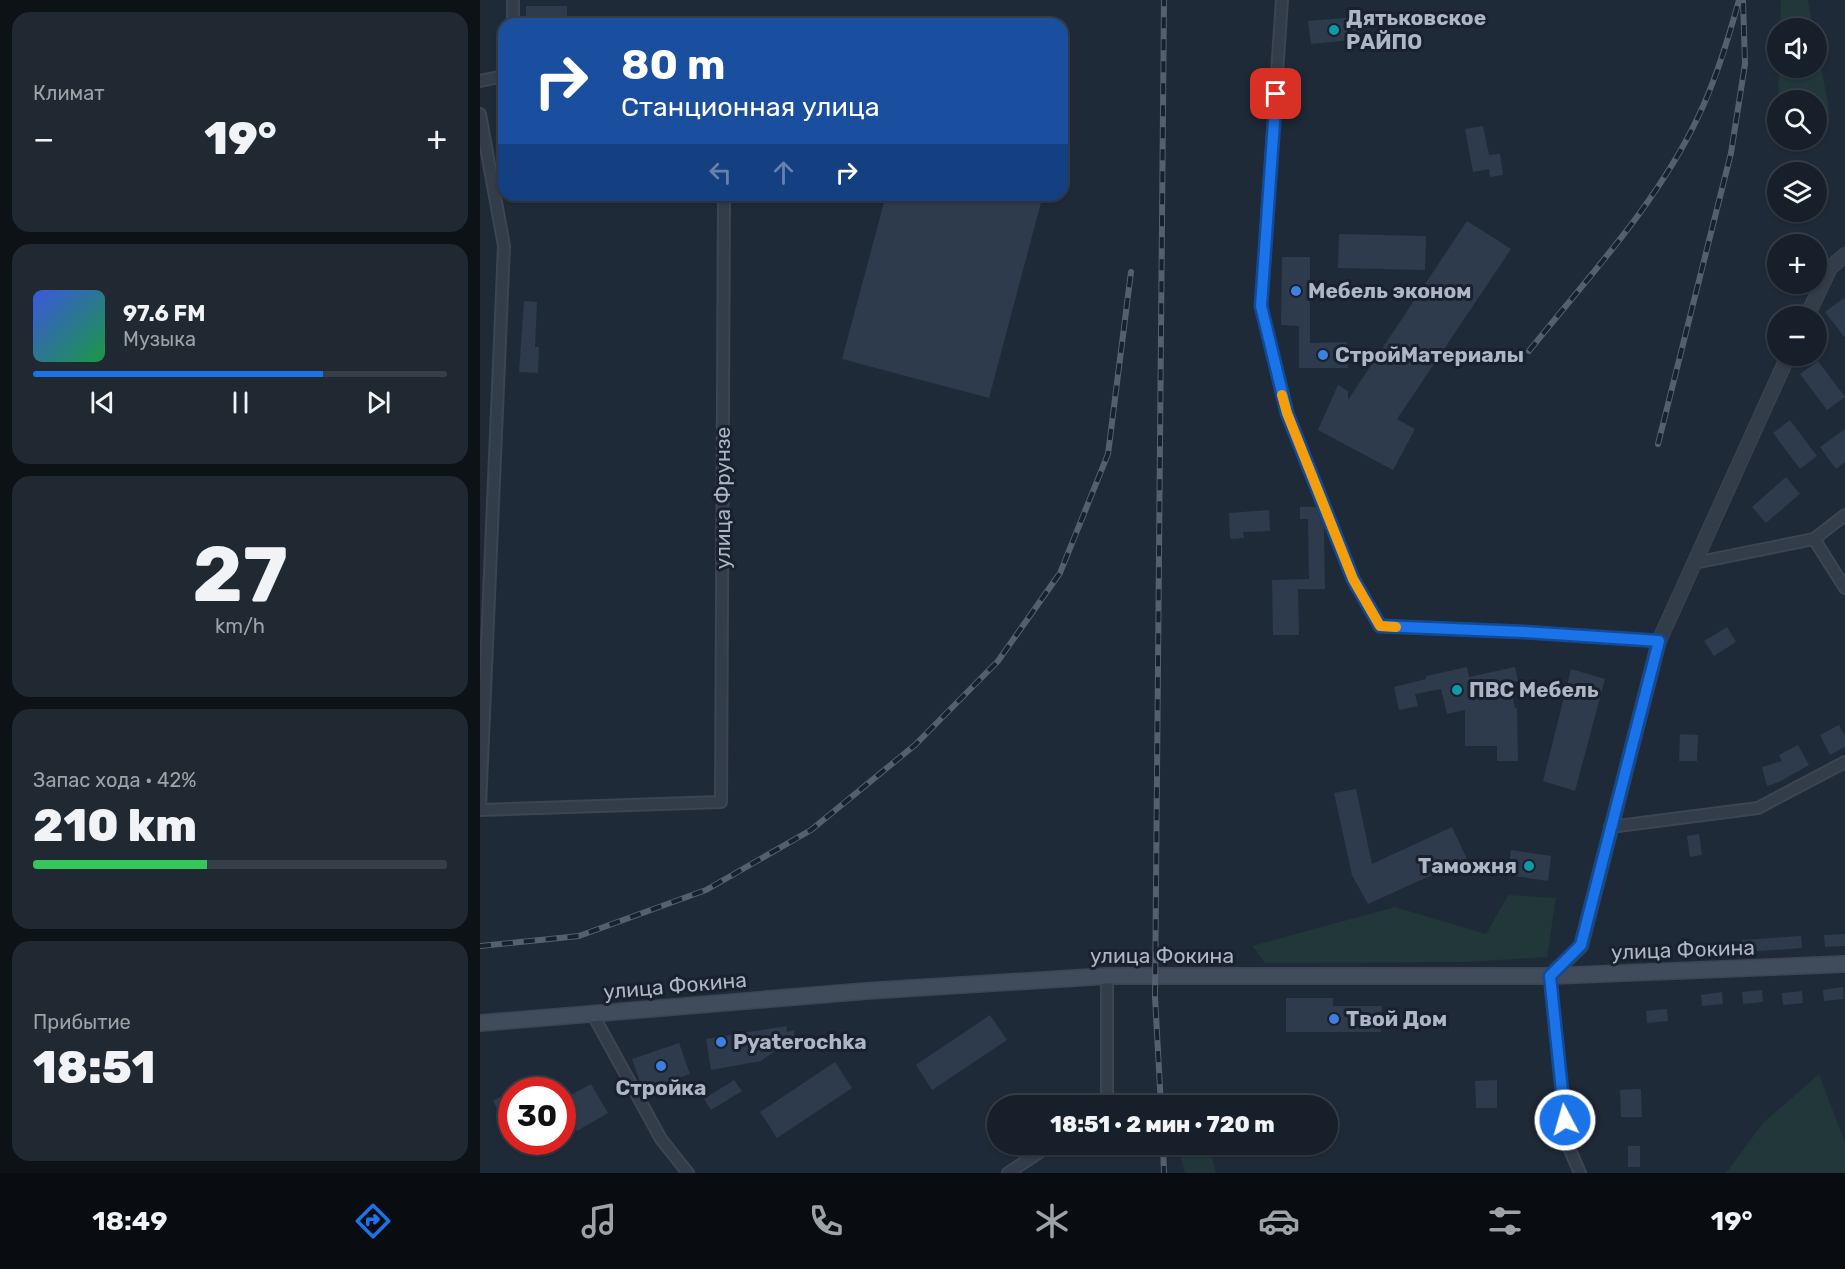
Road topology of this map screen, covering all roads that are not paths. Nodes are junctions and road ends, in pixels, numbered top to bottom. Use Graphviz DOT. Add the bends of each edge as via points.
graph roads {
  1 [pos="513,0"];
  2 [pos="1282,0"];
  3 [pos="513,18"];
  4 [pos="498,77"];
  5 [pos="480,81"];
  6 [pos="480,114"];
  7 [pos="724,201"];
  8 [pos="1845,255"];
  9 [pos="1812,306"];
  10 [pos="1783,366"];
  11 [pos="1845,515"];
  12 [pos="1814,539"];
  13 [pos="1694,563"];
  14 [pos="1845,588"];
  15 [pos="1659,641"];
  16 [pos="1845,762"];
  17 [pos="480,808"];
  18 [pos="1610,827"];
  19 [pos="1845,964"];
  20 [pos="1107,976"];
  21 [pos="1550,976"];
  22 [pos="592,1013"];
  23 [pos="480,1023"];
  24 [pos="1107,1095"];
  25 [pos="1035,1155"];
  26 [pos="688,1173"];
  27 [pos="1008,1173"];
  28 [pos="1580,1173"];
  1 -- 3 [label="street"];
  2 -- 15 [label="street" via="1261,306 1287,413 1353,579 1380,626"];
  4 -- 5 [label="street"];
  6 -- 17 [label="street" via="504,246"];
  7 -- 17 [label="street, улица Фрунзе" via="721,802"];
  8 -- 9 [label="street" via="1830,268"];
  10 -- 13 [label="street"];
  11 -- 12 [label="street"];
  12 -- 13 [label="street"];
  12 -- 14 [label="street"];
  13 -- 15 [label="street"];
  15 -- 18 [label="street"];
  16 -- 18 [label="street" via="1758,808"];
  18 -- 21 [label="street" via="1581,945"];
  19 -- 21 [label="main road, улица Фокина"];
  20 -- 21 [label="main road, улица Фокина"];
  20 -- 22 [label="main road, улица Фокина"];
  20 -- 24 [label="street"];
  21 -- 28 [label="street" via="1567,1143"];
  22 -- 23 [label="main road, улица Фокина"];
  22 -- 26 [label="street" via="661,1139"];
  25 -- 27 [label="street"];
}
